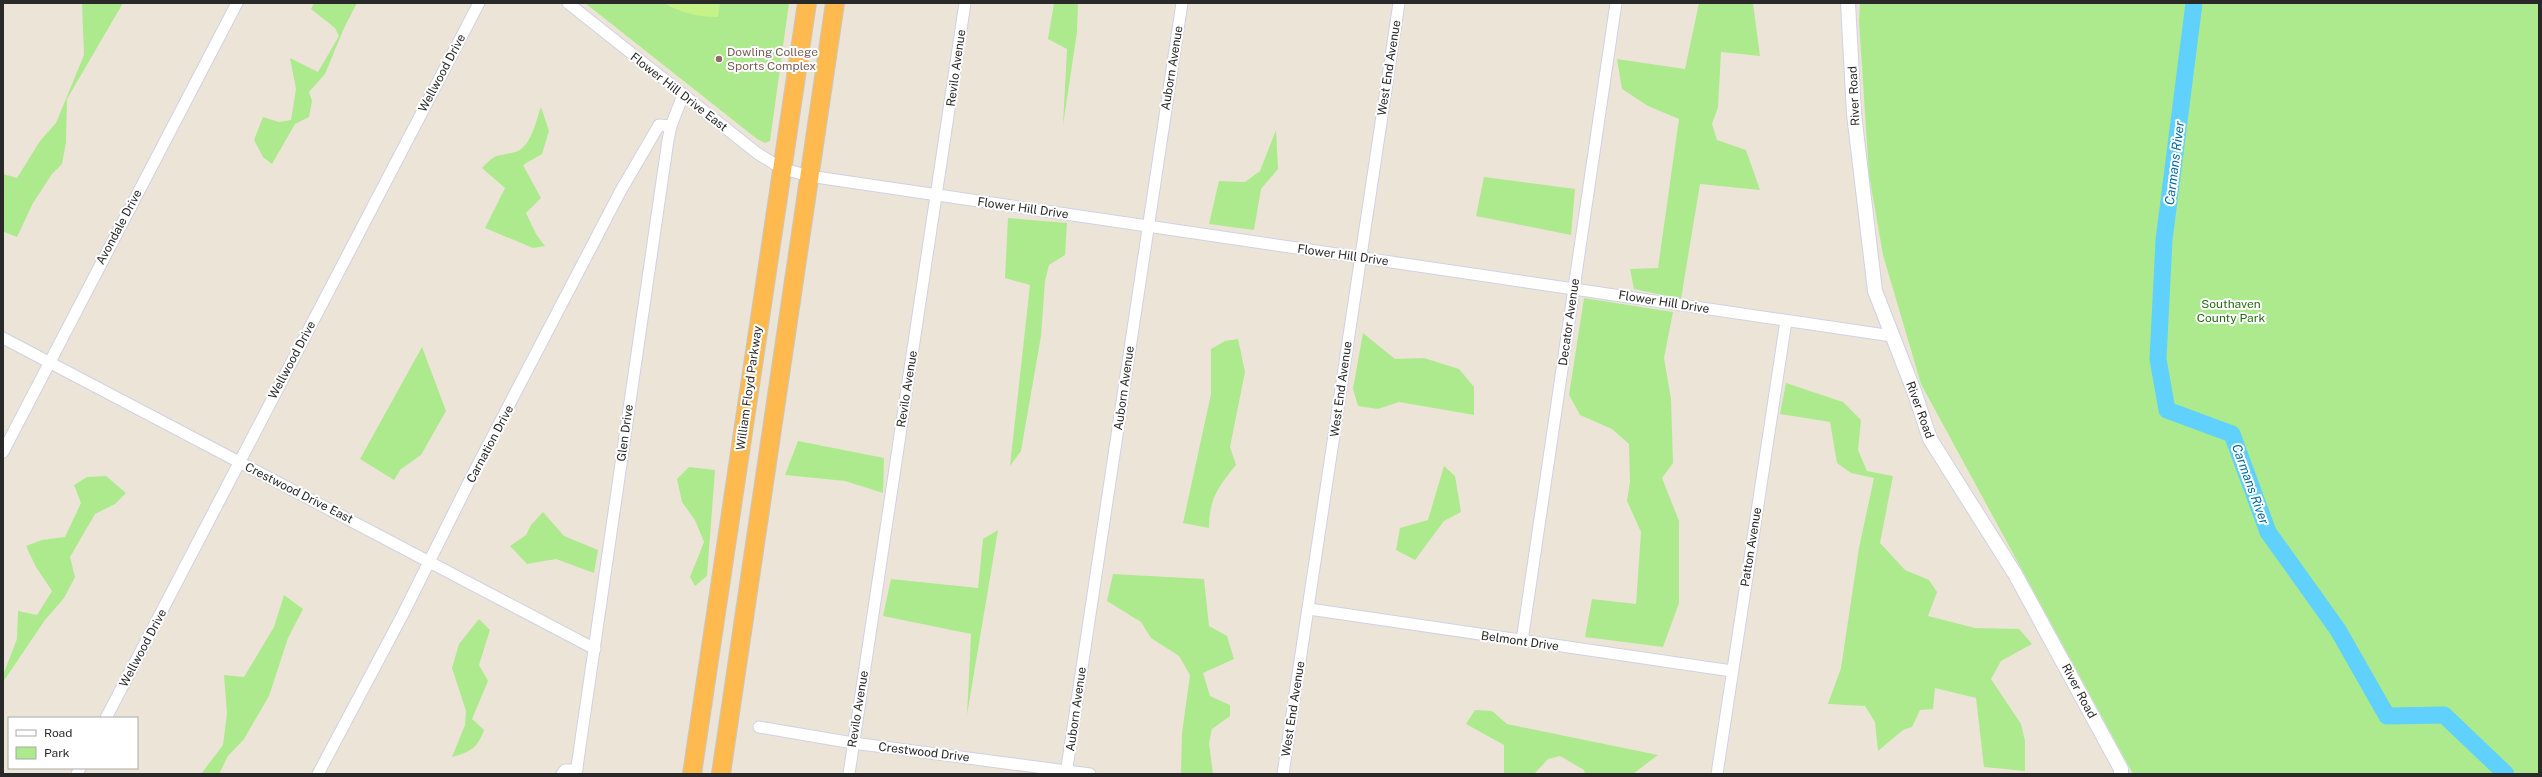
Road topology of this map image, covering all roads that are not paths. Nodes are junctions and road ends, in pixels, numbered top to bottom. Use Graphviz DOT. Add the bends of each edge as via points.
graph roads {
  1 [pos="237,3"];
  2 [pos="479,3"];
  3 [pos="568,3"];
  4 [pos="831,3"];
  5 [pos="835,3"];
  6 [pos="965,3"];
  7 [pos="1182,3"];
  8 [pos="1399,3"];
  9 [pos="1616,3"];
  10 [pos="1848,3"];
  11 [pos="804,8"];
  12 [pos="832,22"];
  13 [pos="683,95"];
  14 [pos="670,126"];
  15 [pos="795,172"];
  16 [pos="937,195"];
  17 [pos="1148,226"];
  18 [pos="1361,257"];
  19 [pos="1574,289"];
  20 [pos="1786,321"];
  21 [pos="1892,336"];
  22 [pos="3,338"];
  23 [pos="50,362"];
  24 [pos="3,452"];
  25 [pos="239,461"];
  26 [pos="430,560"];
  27 [pos="1309,609"];
  28 [pos="1522,641"];
  29 [pos="595,649"];
  30 [pos="1732,671"];
  31 [pos="107,717"];
  32 [pos="759,727"];
  33 [pos="853,743"];
  34 [pos="576,772"];
  35 [pos="1066,772"];
  36 [pos="318,774"];
  37 [pos="562,774"];
  38 [pos="692,774"];
  39 [pos="721,774"];
  40 [pos="849,774"];
  41 [pos="1090,774"];
  42 [pos="1283,774"];
  43 [pos="1717,774"];
  44 [pos="2121,774"];
  1 -- 23 [label="street, Avondale Drive"];
  2 -- 25 [label="street, Wellwood Drive"];
  3 -- 13 [label="street, Flower Hill Drive East"];
  4 -- 12 [label="street"];
  5 -- 12 [label="highway, William Floyd Parkway"];
  6 -- 16 [label="street, Revilo Avenue"];
  7 -- 17 [label="street, Auborn Avenue"];
  8 -- 18 [label="street, West End Avenue"];
  9 -- 19 [label="street, Decator Avenue"];
  10 -- 21 [label="street, River Road" via="1854,114 1875,291"];
  11 -- 15 [label="highway, William Floyd Parkway"];
  12 -- 15 [label="highway, William Floyd Parkway"];
  13 -- 14 [label="street, Glen Drive"];
  13 -- 15 [label="street, Flower Hill Drive East" via="757,153"];
  14 -- 26 [label="street, Carnation Drive" via="658,125 646,143"];
  14 -- 29 [label="street, Glen Drive"];
  15 -- 16 [label="street, Flower Hill Drive"];
  15 -- 38 [label="highway, William Floyd Parkway"];
  15 -- 39 [label="highway, William Floyd Parkway"];
  16 -- 17 [label="street, Flower Hill Drive"];
  16 -- 33 [label="street, Revilo Avenue"];
  17 -- 18 [label="street, Flower Hill Drive"];
  17 -- 35 [label="street, Auborn Avenue"];
  18 -- 19 [label="street, Flower Hill Drive"];
  18 -- 27 [label="street, West End Avenue"];
  19 -- 20 [label="street, Flower Hill Drive"];
  19 -- 28 [label="street, Decator Avenue"];
  20 -- 21 [label="street, Flower Hill Drive"];
  20 -- 30 [label="street, Patton Avenue"];
  21 -- 44 [label="street, River Road" via="1930,439 2015,574 2121,769"];
  22 -- 23 [label="street, Crestwood Drive East"];
  23 -- 24 [label="street, Avondale Drive"];
  23 -- 25 [label="street, Crestwood Drive East"];
  25 -- 26 [label="street, Crestwood Drive East"];
  25 -- 31 [label="street, Wellwood Drive"];
  26 -- 29 [label="street, Crestwood Drive East"];
  26 -- 36 [label="street, Carnation Drive"];
  27 -- 28 [label="street, Belmont Drive"];
  27 -- 42 [label="street, West End Avenue"];
  28 -- 30 [label="street, Belmont Drive"];
  29 -- 34 [label="street, Glen Drive"];
  30 -- 43 [label="street, Patton Avenue"];
  32 -- 33 [label="street, Crestwood Drive"];
  33 -- 35 [label="street, Crestwood Drive"];
  33 -- 40 [label="street, Revilo Avenue"];
  34 -- 37 [label="street" via="565,770"];
  35 -- 41 [label="street, Crestwood Drive"];
}
